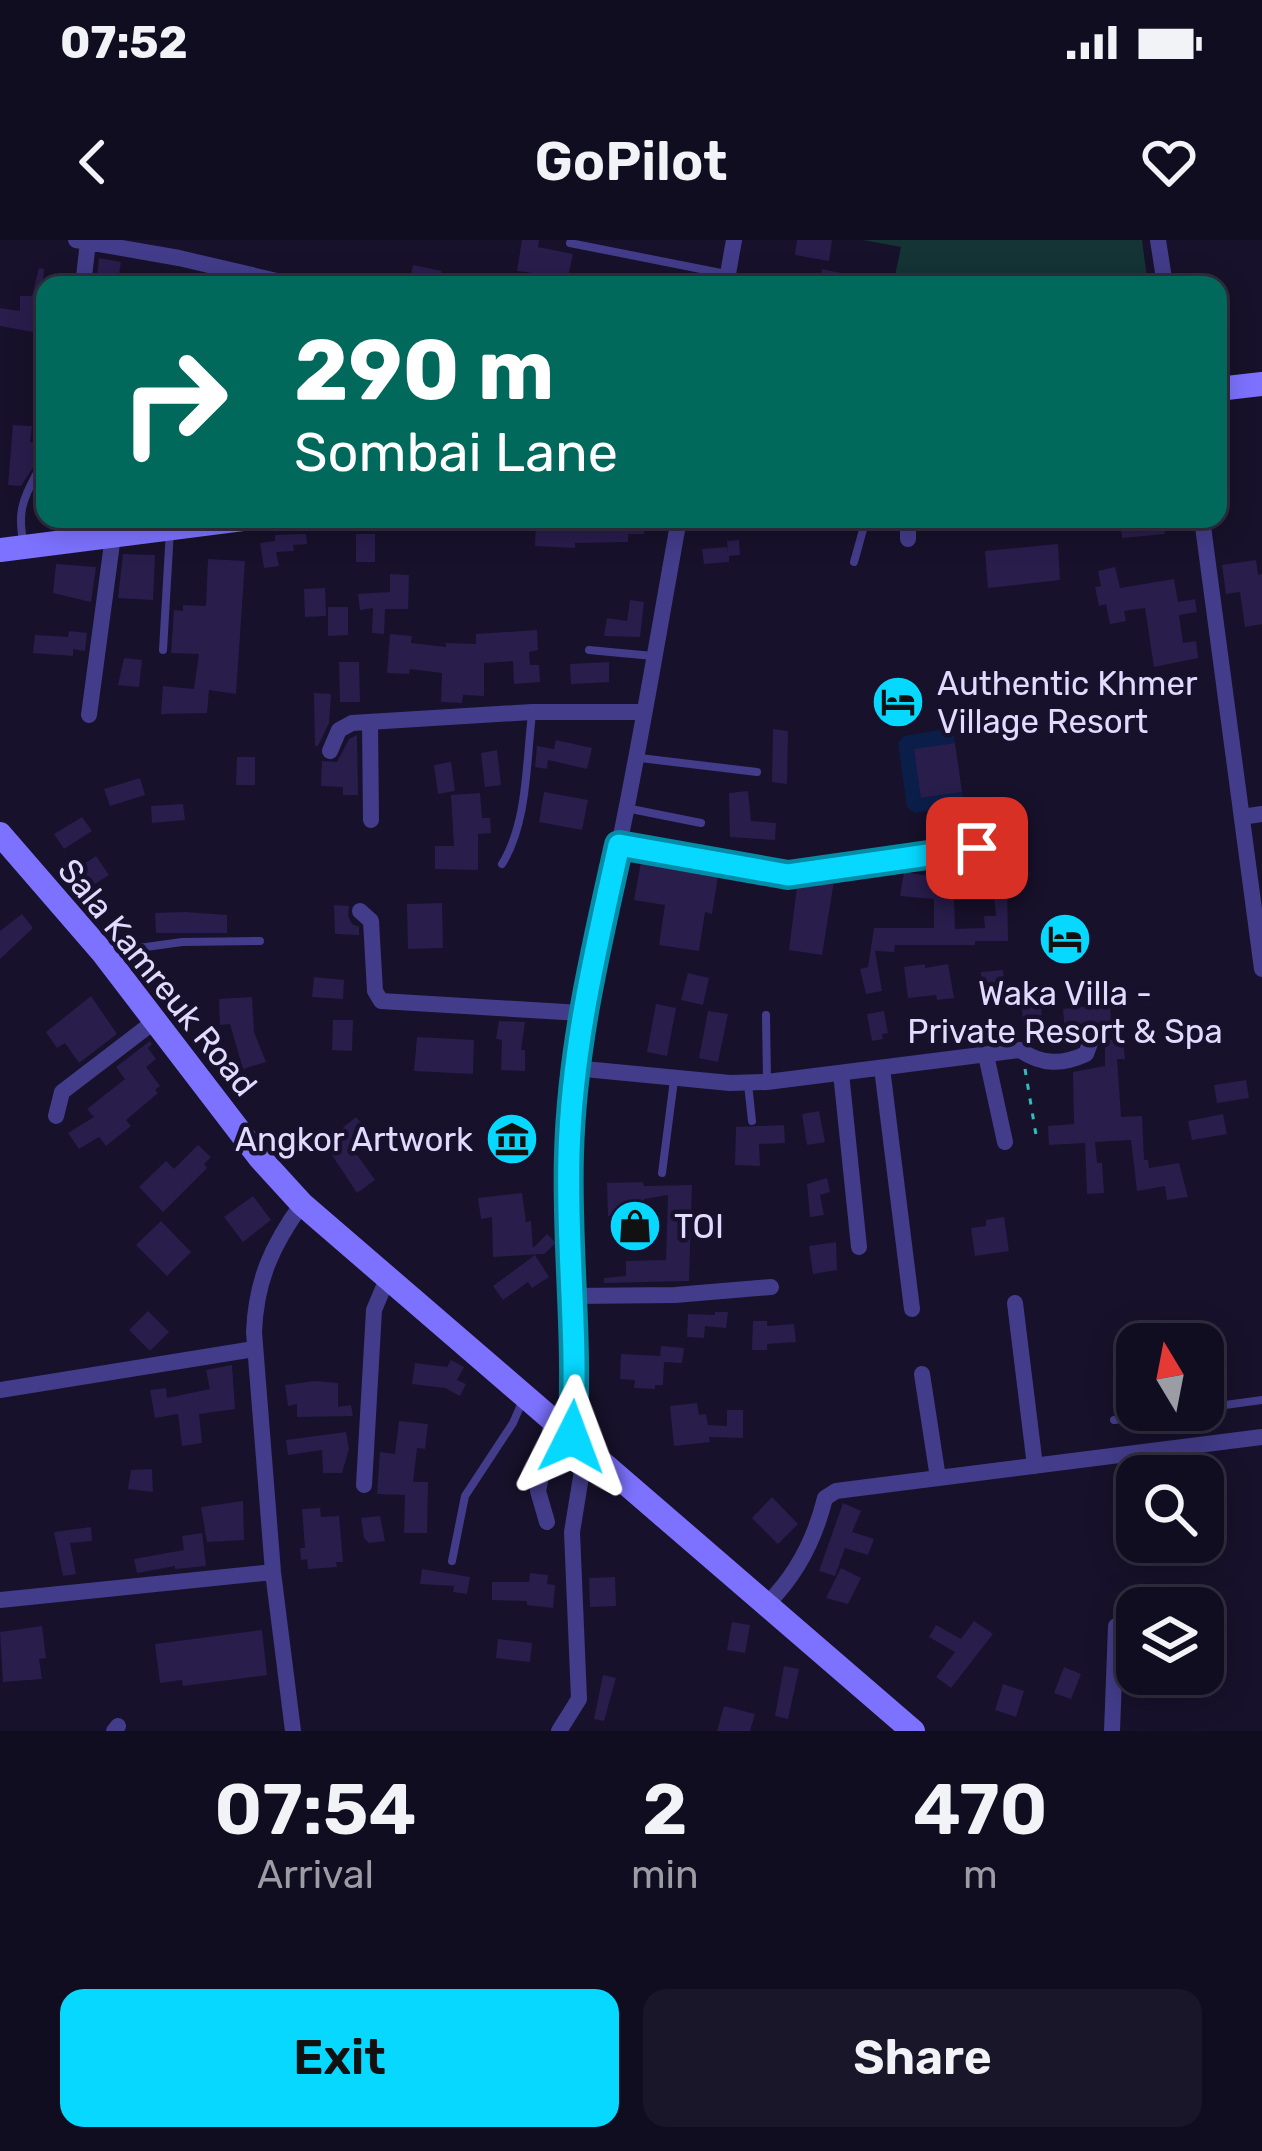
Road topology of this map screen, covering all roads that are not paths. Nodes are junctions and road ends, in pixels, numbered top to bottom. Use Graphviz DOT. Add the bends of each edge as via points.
graph roads {
  1 [pos="76,240"];
  2 [pos="734,240"];
  3 [pos="1158,240"];
  4 [pos="88,242"];
  5 [pos="570,244"];
  6 [pos="84,276"];
  7 [pos="251,276"];
  8 [pos="710,276"];
  9 [pos="728,276"];
  10 [pos="1164,276"];
  11 [pos="1262,384"];
  12 [pos="1227,387"];
  13 [pos="36,475"];
  14 [pos="177,528"];
  15 [pos="677,528"];
  16 [pos="863,528"];
  17 [pos="908,528"];
  18 [pos="1203,528"];
  19 [pos="170,529"];
  20 [pos="113,536"];
  21 [pos="908,539"];
  22 [pos="12,548"];
  23 [pos="854,562"];
  24 [pos="163,650"];
  25 [pos="589,650"];
  26 [pos="654,656"];
  27 [pos="532,712"];
  28 [pos="642,712"];
  29 [pos="89,716"];
  30 [pos="370,722"];
  31 [pos="330,751"];
  32 [pos="649,760"];
  33 [pos="757,772"];
  34 [pos="634,809"];
  35 [pos="1262,814"];
  36 [pos="1242,817"];
  37 [pos="371,820"];
  38 [pos="701,824"];
  39 [pos="0,834"];
  40 [pos="991,846"];
  41 [pos="630,848"];
  42 [pos="502,864"];
  43 [pos="360,910"];
  44 [pos="260,941"];
  45 [pos="103,953"];
  46 [pos="1262,970"];
  47 [pos="581,1013"];
  48 [pos="766,1015"];
  49 [pos="154,1021"];
  50 [pos="1094,1035"];
  51 [pos="986,1054"];
  52 [pos="574,1068"];
  53 [pos="882,1068"];
  54 [pos="842,1073"];
  55 [pos="674,1077"];
  56 [pos="758,1083"];
  57 [pos="56,1116"];
  58 [pos="752,1121"];
  59 [pos="1005,1142"];
  60 [pos="662,1173"];
  61 [pos="302,1204"];
  62 [pos="859,1247"];
  63 [pos="387,1279"];
  64 [pos="771,1287"];
  65 [pos="572,1296"];
  66 [pos="1015,1303"];
  67 [pos="912,1310"];
  68 [pos="254,1349"];
  69 [pos="922,1374"];
  70 [pos="0,1390"];
  71 [pos="524,1398"];
  72 [pos="1262,1400"];
  73 [pos="1224,1405"];
  74 [pos="570,1435"];
  75 [pos="1262,1437"];
  76 [pos="1035,1466"];
  77 [pos="938,1478"];
  78 [pos="364,1485"];
  79 [pos="547,1522"];
  80 [pos="452,1561"];
  81 [pos="273,1572"];
  82 [pos="0,1600"];
  83 [pos="768,1603"];
  84 [pos="1116,1626"];
  85 [pos="293,1731"];
  86 [pos="559,1731"];
  87 [pos="914,1731"];
  88 [pos="1112,1731"];
  1 -- 4 [label="street"];
  2 -- 9 [label="street"];
  3 -- 10 [label="street"];
  4 -- 6 [label="street"];
  4 -- 7 [label="street"];
  5 -- 8 [label="lane"];
  11 -- 12 [label="street"];
  13 -- 22 [label="lane"];
  14 -- 19 [label="street"];
  15 -- 26 [label="street"];
  16 -- 23 [label="lane"];
  17 -- 21 [label="street"];
  18 -- 36 [label="street"];
  19 -- 20 [label="street"];
  19 -- 24 [label="lane"];
  20 -- 22 [label="street"];
  20 -- 29 [label="street"];
  25 -- 26 [label="lane"];
  26 -- 28 [label="street"];
  27 -- 28 [label="street"];
  27 -- 30 [label="street"];
  27 -- 42 [label="lane" via="519,816"];
  28 -- 32 [label="street"];
  30 -- 31 [label="street" via="345,726"];
  30 -- 37 [label="street"];
  32 -- 33 [label="lane"];
  32 -- 34 [label="street"];
  34 -- 38 [label="lane"];
  34 -- 41 [label="street"];
  35 -- 36 [label="street"];
  36 -- 46 [label="street"];
  39 -- 45 [label="street, Sala Kamreuk Road"];
  40 -- 41 [label="street" via="788,875"];
  41 -- 47 [label="street"];
  43 -- 47 [label="street" via="371,921 381,1001"];
  44 -- 45 [label="lane"];
  45 -- 49 [label="street, Sala Kamreuk Road"];
  47 -- 52 [label="street"];
  48 -- 56 [label="lane"];
  49 -- 57 [label="street" via="62,1092"];
  49 -- 61 [label="street, Sala Kamreuk Road"];
  50 -- 51 [label="street" via="1086,1054 1068,1061 1041,1062 1020,1050"];
  51 -- 53 [label="street"];
  51 -- 59 [label="street"];
  52 -- 55 [label="street"];
  52 -- 65 [label="street"];
  53 -- 54 [label="street"];
  53 -- 67 [label="street"];
  54 -- 56 [label="street"];
  54 -- 62 [label="street"];
  55 -- 56 [label="street"];
  55 -- 60 [label="lane"];
  56 -- 58 [label="lane"];
  61 -- 63 [label="street, Sala Kamreuk Road"];
  61 -- 68 [label="street" via="260,1280"];
  63 -- 71 [label="street, Sala Kamreuk Road"];
  63 -- 78 [label="street" via="374,1310"];
  64 -- 65 [label="street"];
  65 -- 74 [label="street"];
  66 -- 76 [label="street"];
  68 -- 70 [label="street"];
  68 -- 81 [label="street"];
  69 -- 77 [label="street"];
  71 -- 74 [label="street, Sala Kamreuk Road"];
  71 -- 80 [label="lane" via="465,1496"];
  72 -- 73 [label="lane"];
  74 -- 79 [label="street" via="538,1491"];
  74 -- 83 [label="street, Sala Kamreuk Road"];
  74 -- 86 [label="street" via="579,1699"];
  75 -- 76 [label="street"];
  76 -- 77 [label="street"];
  77 -- 83 [label="street" via="827,1495 803,1558"];
  81 -- 82 [label="street"];
  81 -- 85 [label="street"];
  83 -- 87 [label="street, Sala Kamreuk Road"];
  84 -- 88 [label="street"];
}
